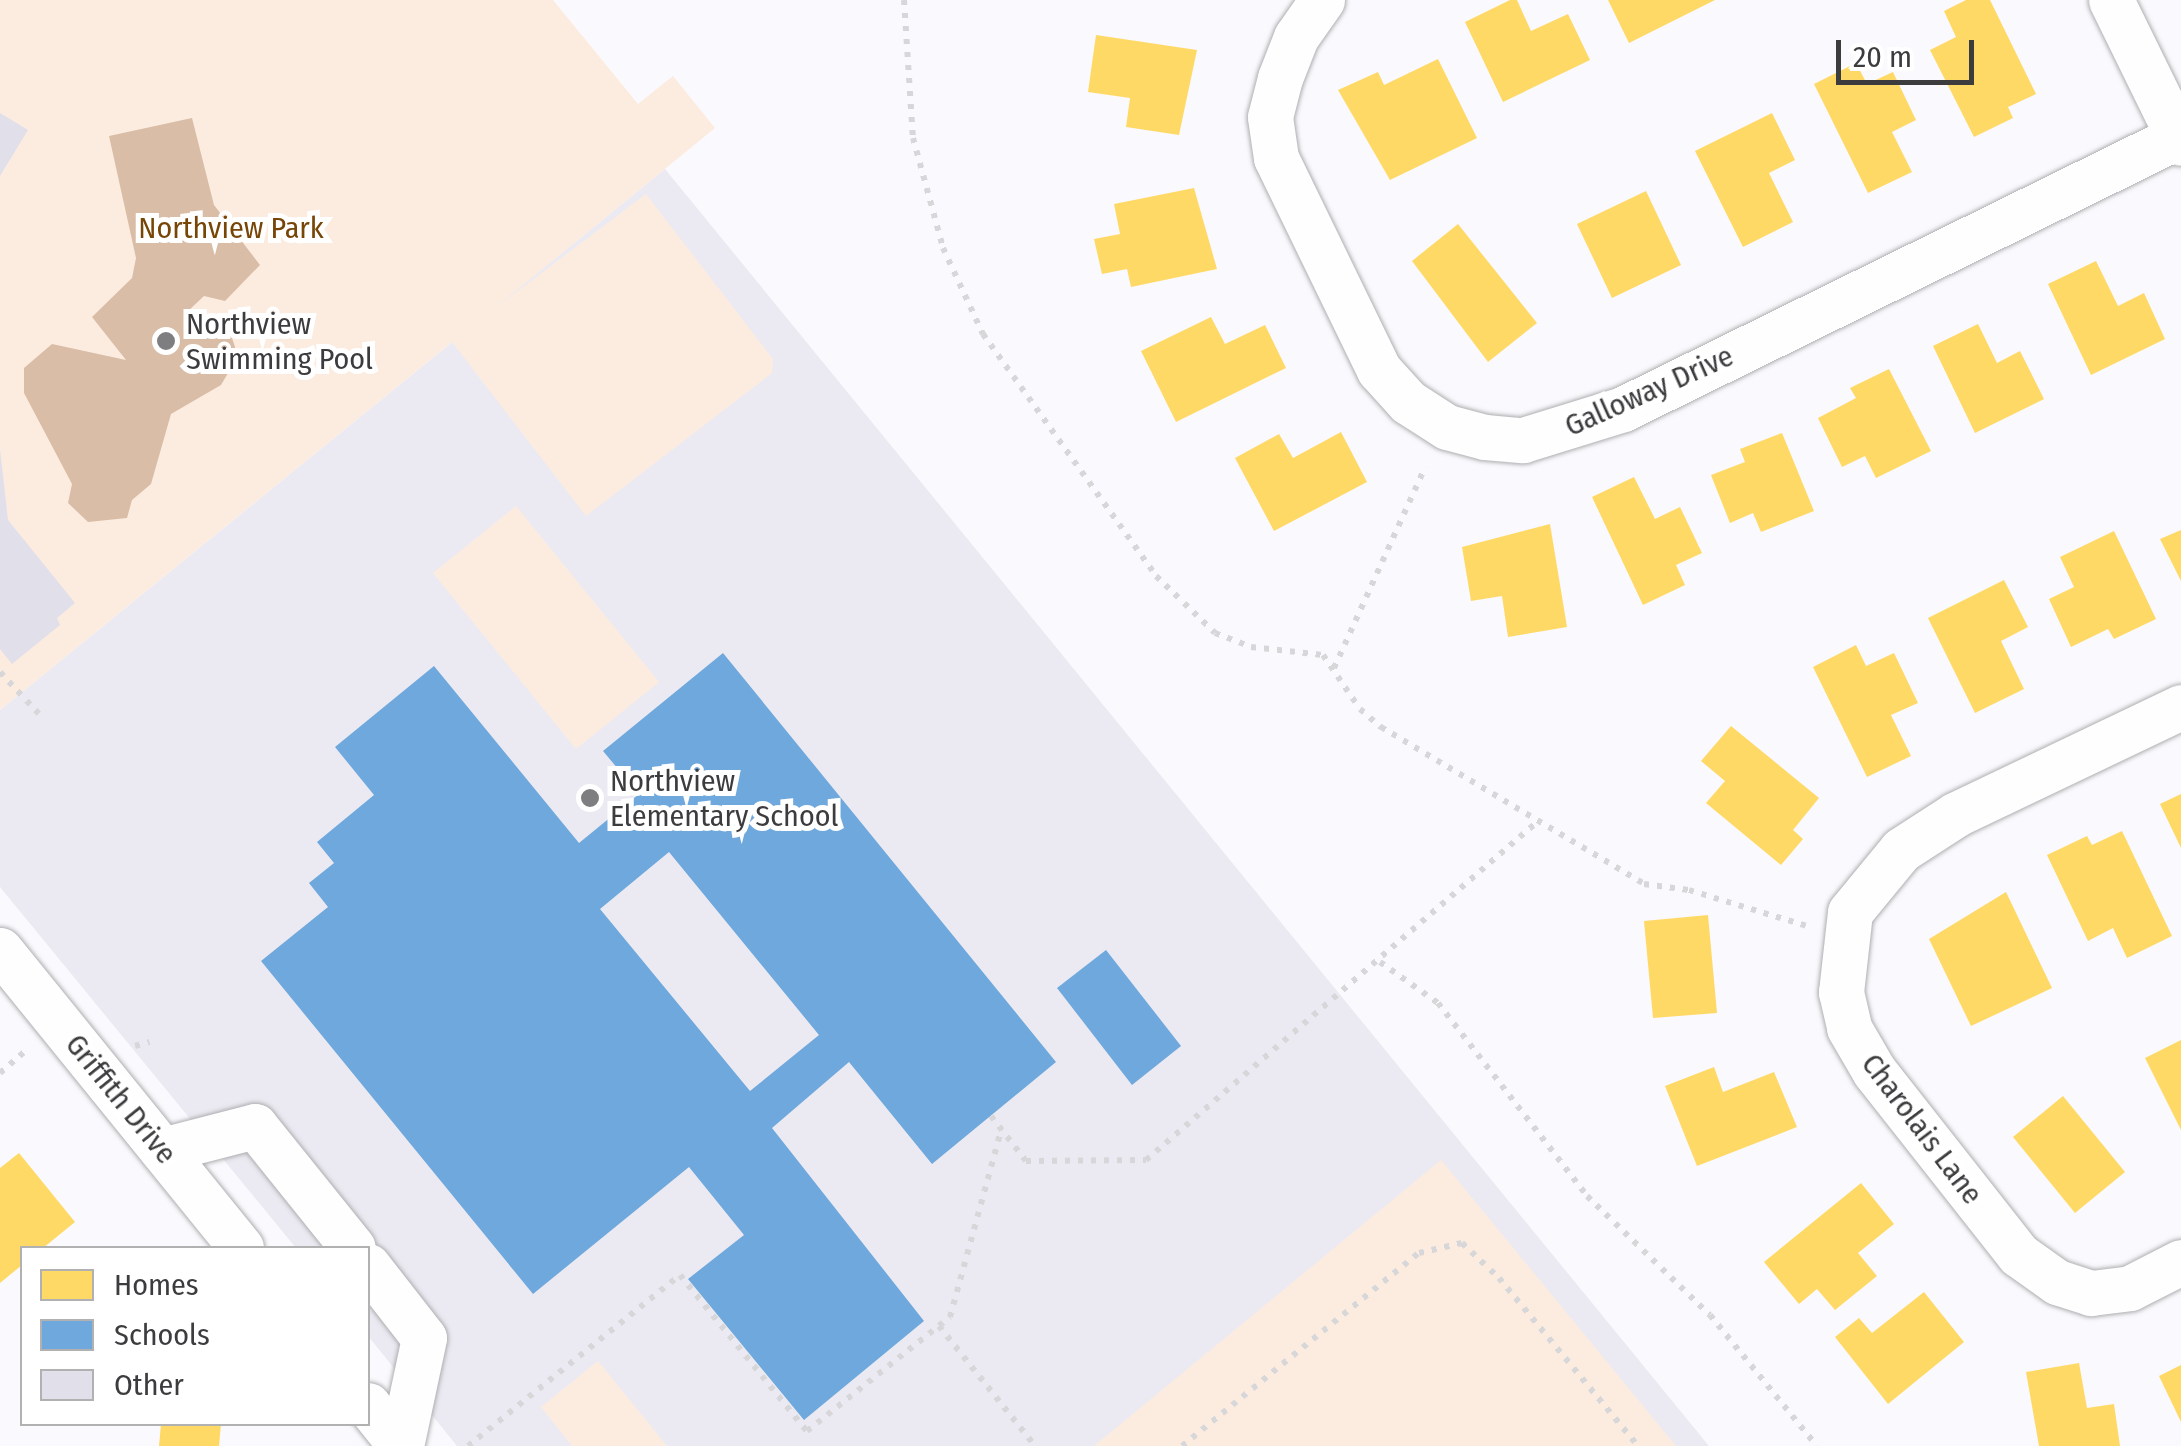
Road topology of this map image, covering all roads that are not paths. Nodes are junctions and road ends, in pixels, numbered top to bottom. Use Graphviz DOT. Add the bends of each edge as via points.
graph roads {
  1 [pos="1322,0"];
  2 [pos="2111,0"];
  3 [pos="2180,138"];
  4 [pos="2181,707"];
  5 [pos="0,950"];
  6 [pos="162,1150"];
  7 [pos="239,1246"];
  8 [pos="351,1246"];
  9 [pos="2181,1262"];
  10 [pos="370,1269"];
  11 [pos="370,1408"];
  12 [pos="400,1446"];
  1 -- 3 [label="street, Galloway Drive" via="1296,37 1280,78 1270,117 1276,158 1378,370 1408,402 1448,426 1523,440 1572,430"];
  2 -- 3 [label="street"];
  4 -- 9 [label="street, Charolais Lane" via="1956,815 1901,850 1850,912 1841,992 1849,1028 1874,1071 2018,1255 2057,1282 2091,1293 2130,1288"];
  5 -- 6 [label="street, Griffith Drive"];
  6 -- 7 [label="street, Griffith Drive"];
  6 -- 8 [label="street" via="256,1126"];
  10 -- 12 [label="street" via="424,1338"];
  11 -- 12 [label="street"];
}
